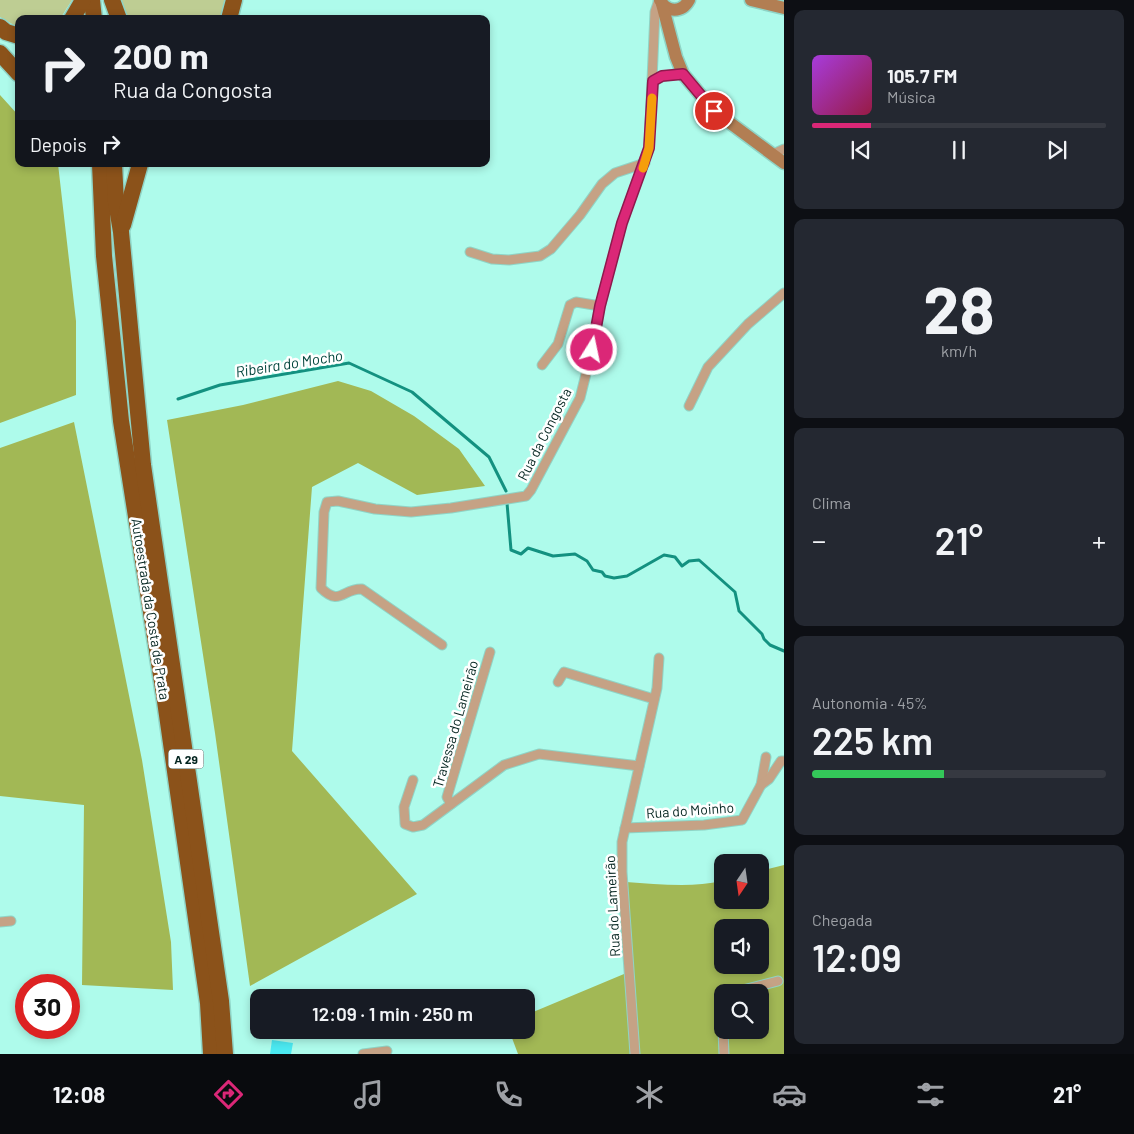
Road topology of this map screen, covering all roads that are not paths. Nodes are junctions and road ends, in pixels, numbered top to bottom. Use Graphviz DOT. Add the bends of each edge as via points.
graph roads {
  1 [pos="82,0"];
  2 [pos="92,0"];
  3 [pos="107,0"];
  4 [pos="112,0"];
  5 [pos="234,0"];
  6 [pos="245,0"];
  7 [pos="751,0"];
  8 [pos="660,1"];
  9 [pos="684,4"];
  10 [pos="784,8"];
  11 [pos="74,15"];
  12 [pos="94,15"];
  13 [pos="106,15"];
  14 [pos="118,15"];
  15 [pos="230,15"];
  16 [pos="240,15"];
  17 [pos="0,27"];
  18 [pos="669,27"];
  19 [pos="15,35"];
  20 [pos="0,53"];
  21 [pos="15,70"];
  22 [pos="683,74"];
  23 [pos="653,81"];
  24 [pos="778,152"];
  25 [pos="784,163"];
  26 [pos="645,164"];
  27 [pos="92,167"];
  28 [pos="100,167"];
  29 [pos="114,167"];
  30 [pos="139,167"];
  31 [pos="101,198"];
  32 [pos="121,232"];
  33 [pos="470,252"];
  34 [pos="784,293"];
  35 [pos="600,306"];
  36 [pos="542,365"];
  37 [pos="689,406"];
  38 [pos="442,645"];
  39 [pos="490,652"];
  40 [pos="659,658"];
  41 [pos="558,682"];
  42 [pos="654,700"];
  43 [pos="766,757"];
  44 [pos="784,760"];
  45 [pos="639,766"];
  46 [pos="414,780"];
  47 [pos="761,784"];
  48 [pos="451,804"];
  49 [pos="625,828"];
  50 [pos="12,921"];
  51 [pos="0,922"];
  52 [pos="778,981"];
  53 [pos="766,984"];
  54 [pos="723,1039"];
  55 [pos="387,1051"];
  56 [pos="212,1054"];
  57 [pos="225,1054"];
  58 [pos="363,1054"];
  59 [pos="635,1054"];
  60 [pos="724,1054"];
  1 -- 11 [label="highway"];
  2 -- 12 [label="highway"];
  3 -- 13 [label="highway"];
  4 -- 14 [label="highway"];
  5 -- 15 [label="highway"];
  6 -- 16 [label="highway"];
  7 -- 10 [label="street"];
  8 -- 9 [label="street" via="670,9"];
  8 -- 18 [label="street"];
  8 -- 23 [label="street, Rua da Congosta" via="655,12"];
  9 -- 18 [label="street"];
  17 -- 19 [label="highway"];
  18 -- 22 [label="street"];
  20 -- 21 [label="highway"];
  22 -- 23 [label="street" via="662,76"];
  22 -- 24 [label="street" via="714,111"];
  23 -- 26 [label="street, Rua da Congosta"];
  24 -- 25 [label="street"];
  26 -- 33 [label="street" via="615,173 602,184 551,249 540,256 492,259"];
  26 -- 35 [label="street, Rua da Congosta" via="622,223"];
  27 -- 31 [label="highway, A 29"];
  28 -- 31 [label="highway, Autoestrada da Costa de Prata / A 29"];
  29 -- 32 [label="highway, Autoestrada da Costa de Prata / A 29"];
  30 -- 32 [label="highway, A 29"];
  31 -- 56 [label="highway, Autoestrada da Costa de Prata / A 29" via="121,420 165,701 208,1003"];
  32 -- 57 [label="highway, Autoestrada da Costa de Prata / A 29" via="142,465 221,1001"];
  34 -- 37 [label="street" via="748,324 708,367"];
  35 -- 36 [label="street" via="576,302 570,305 558,344"];
  35 -- 38 [label="street, Rua da Congosta" via="580,398 526,496 411,512 327,502 321,588 328,596 337,597 362,589"];
  39 -- 48 [label="street, Travessa do Lameirão" via="447,797"];
  40 -- 42 [label="street, Rua do Lameirão"];
  41 -- 42 [label="street" via="564,672"];
  42 -- 45 [label="street, Rua do Lameirão"];
  43 -- 47 [label="street"];
  44 -- 47 [label="street, Rua do Moinho"];
  45 -- 48 [label="street, Travessa do Lameirão" via="539,754 504,765"];
  45 -- 49 [label="street, Rua do Lameirão"];
  46 -- 48 [label="street, Travessa do Lameirão" via="404,807 406,824 413,828 423,824"];
  47 -- 49 [label="street, Rua do Moinho" via="742,820"];
  49 -- 59 [label="street, Rua do Lameirão" via="622,872"];
  50 -- 51 [label="street"];
  52 -- 53 [label="street"];
  54 -- 60 [label="street"];
  55 -- 58 [label="street"];
}
